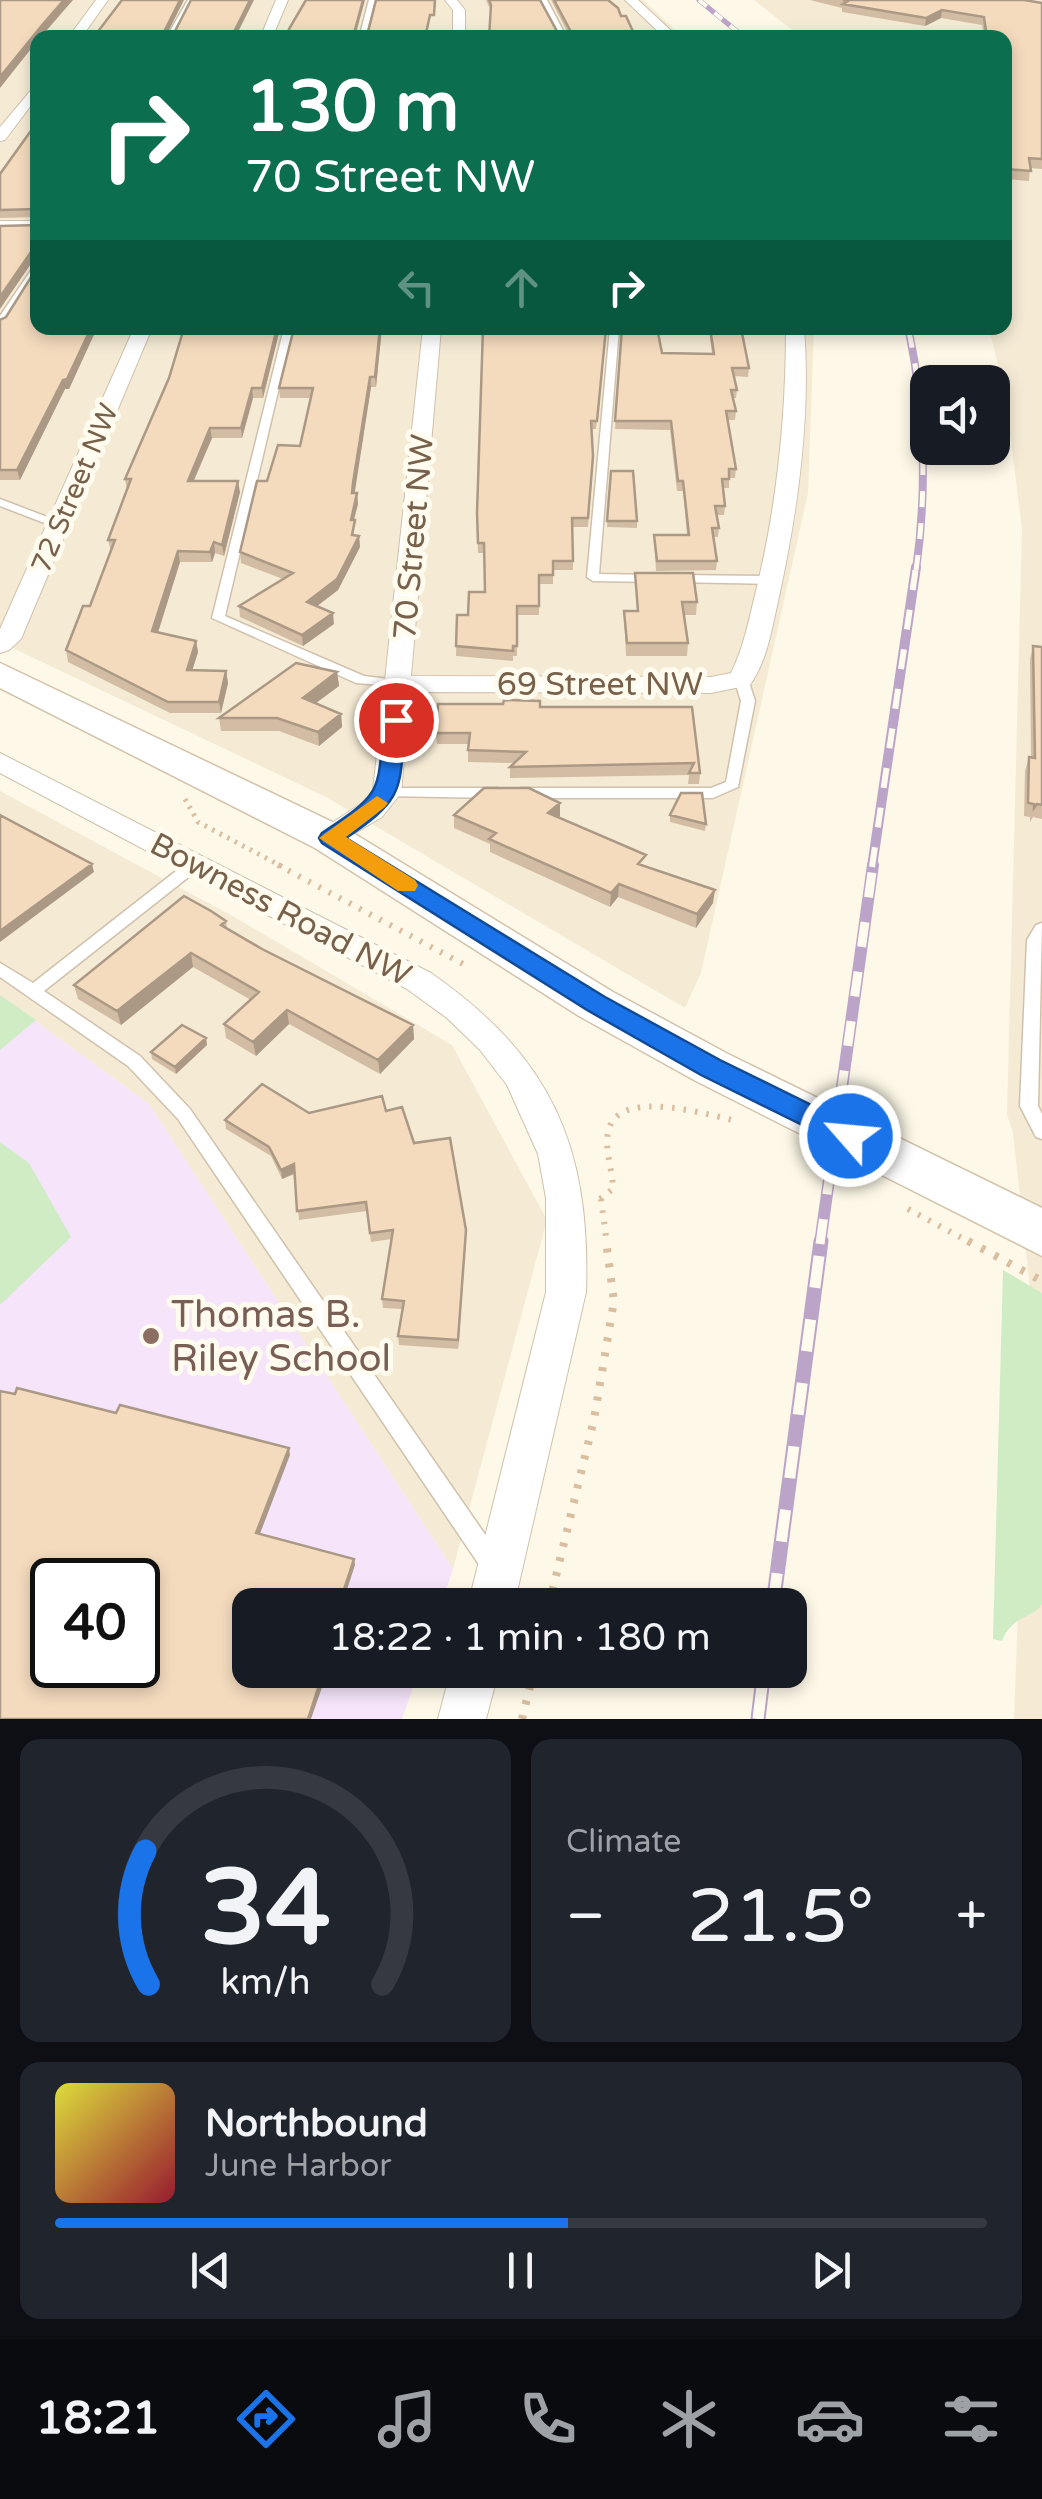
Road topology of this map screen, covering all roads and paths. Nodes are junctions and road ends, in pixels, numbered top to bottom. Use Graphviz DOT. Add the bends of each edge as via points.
graph roads {
  1 [pos="102,0"];
  2 [pos="191,0"];
  3 [pos="282,0"];
  4 [pos="372,0"];
  5 [pos="544,0"];
  6 [pos="631,0"];
  7 [pos="449,3"];
  8 [pos="80,30"];
  9 [pos="174,30"];
  10 [pos="269,30"];
  11 [pos="364,30"];
  12 [pos="458,30"];
  13 [pos="560,30"];
  14 [pos="663,30"];
  15 [pos="30,96"];
  16 [pos="2,130"];
  17 [pos="0,226"];
  18 [pos="30,226"];
  19 [pos="30,275"];
  20 [pos="0,324"];
  21 [pos="140,335"];
  22 [pos="286,335"];
  23 [pos="431,335"];
  24 [pos="613,335"];
  25 [pos="795,335"];
  26 [pos="0,502"];
  27 [pos="59,526"];
  28 [pos="771,580"];
  29 [pos="0,645"];
  30 [pos="0,674"];
  31 [pos="740,679"];
  32 [pos="400,684"];
  33 [pos="0,762"];
  34 [pos="387,793"];
  35 [pos="330,838"];
  36 [pos="195,864"];
  37 [pos="1042,929"];
  38 [pos="0,969"];
  39 [pos="35,990"];
  40 [pos="751,1124"];
  41 [pos="1042,1132"];
  42 [pos="584,1200"];
  43 [pos="1042,1233"];
  44 [pos="494,1588"];
  45 [pos="495,1588"];
  46 [pos="553,1588"];
  47 [pos="470,1688"];
  48 [pos="530,1688"];
  49 [pos="462,1719"];
  50 [pos="522,1719"];
  1 -- 8 [label="street"];
  2 -- 9 [label="lane"];
  3 -- 10 [label="street"];
  4 -- 11 [label="lane"];
  5 -- 13 [label="lane"];
  6 -- 14 [label="street"];
  7 -- 12 [label="street" via="459,10"];
  15 -- 16 [label="street"];
  17 -- 18 [label="street"];
  19 -- 20 [label="lane"];
  21 -- 27 [label="street, 72 Street NW"];
  22 -- 32 [label="lane" via="218,618 360,680"];
  23 -- 32 [label="street, 70 Street NW"];
  24 -- 28 [label="lane" via="593,577"];
  25 -- 28 [label="street, 69 Street NW" via="788,490"];
  26 -- 27 [label="lane"];
  27 -- 29 [label="street, 72 Street NW"];
  28 -- 31 [label="street, 69 Street NW"];
  30 -- 35 [label="street"];
  31 -- 32 [label="street, 69 Street NW" via="712,685"];
  31 -- 34 [label="lane" via="748,701 733,784 713,793"];
  32 -- 34 [label="street, 70 Street NW"];
  33 -- 36 [label="street, Bowness Road NW"];
  34 -- 35 [label="street"];
  35 -- 43 [label="street" via="710,1068"];
  36 -- 39 [label="lane"];
  36 -- 42 [label="street, Bowness Road NW" via="446,998 495,1040"];
  37 -- 41 [label="lane" via="1034,940 1030,1106"];
  38 -- 39 [label="lane"];
  39 -- 44 [label="lane" via="134,1061 184,1114"];
  40 -- 42 [label="path" via="663,1107 623,1110 610,1124 611,1193"];
  42 -- 45 [label="street"];
  42 -- 46 [label="path" via="614,1301"];
  47 -- 49 [label="street"];
  48 -- 50 [label="path"];
}
